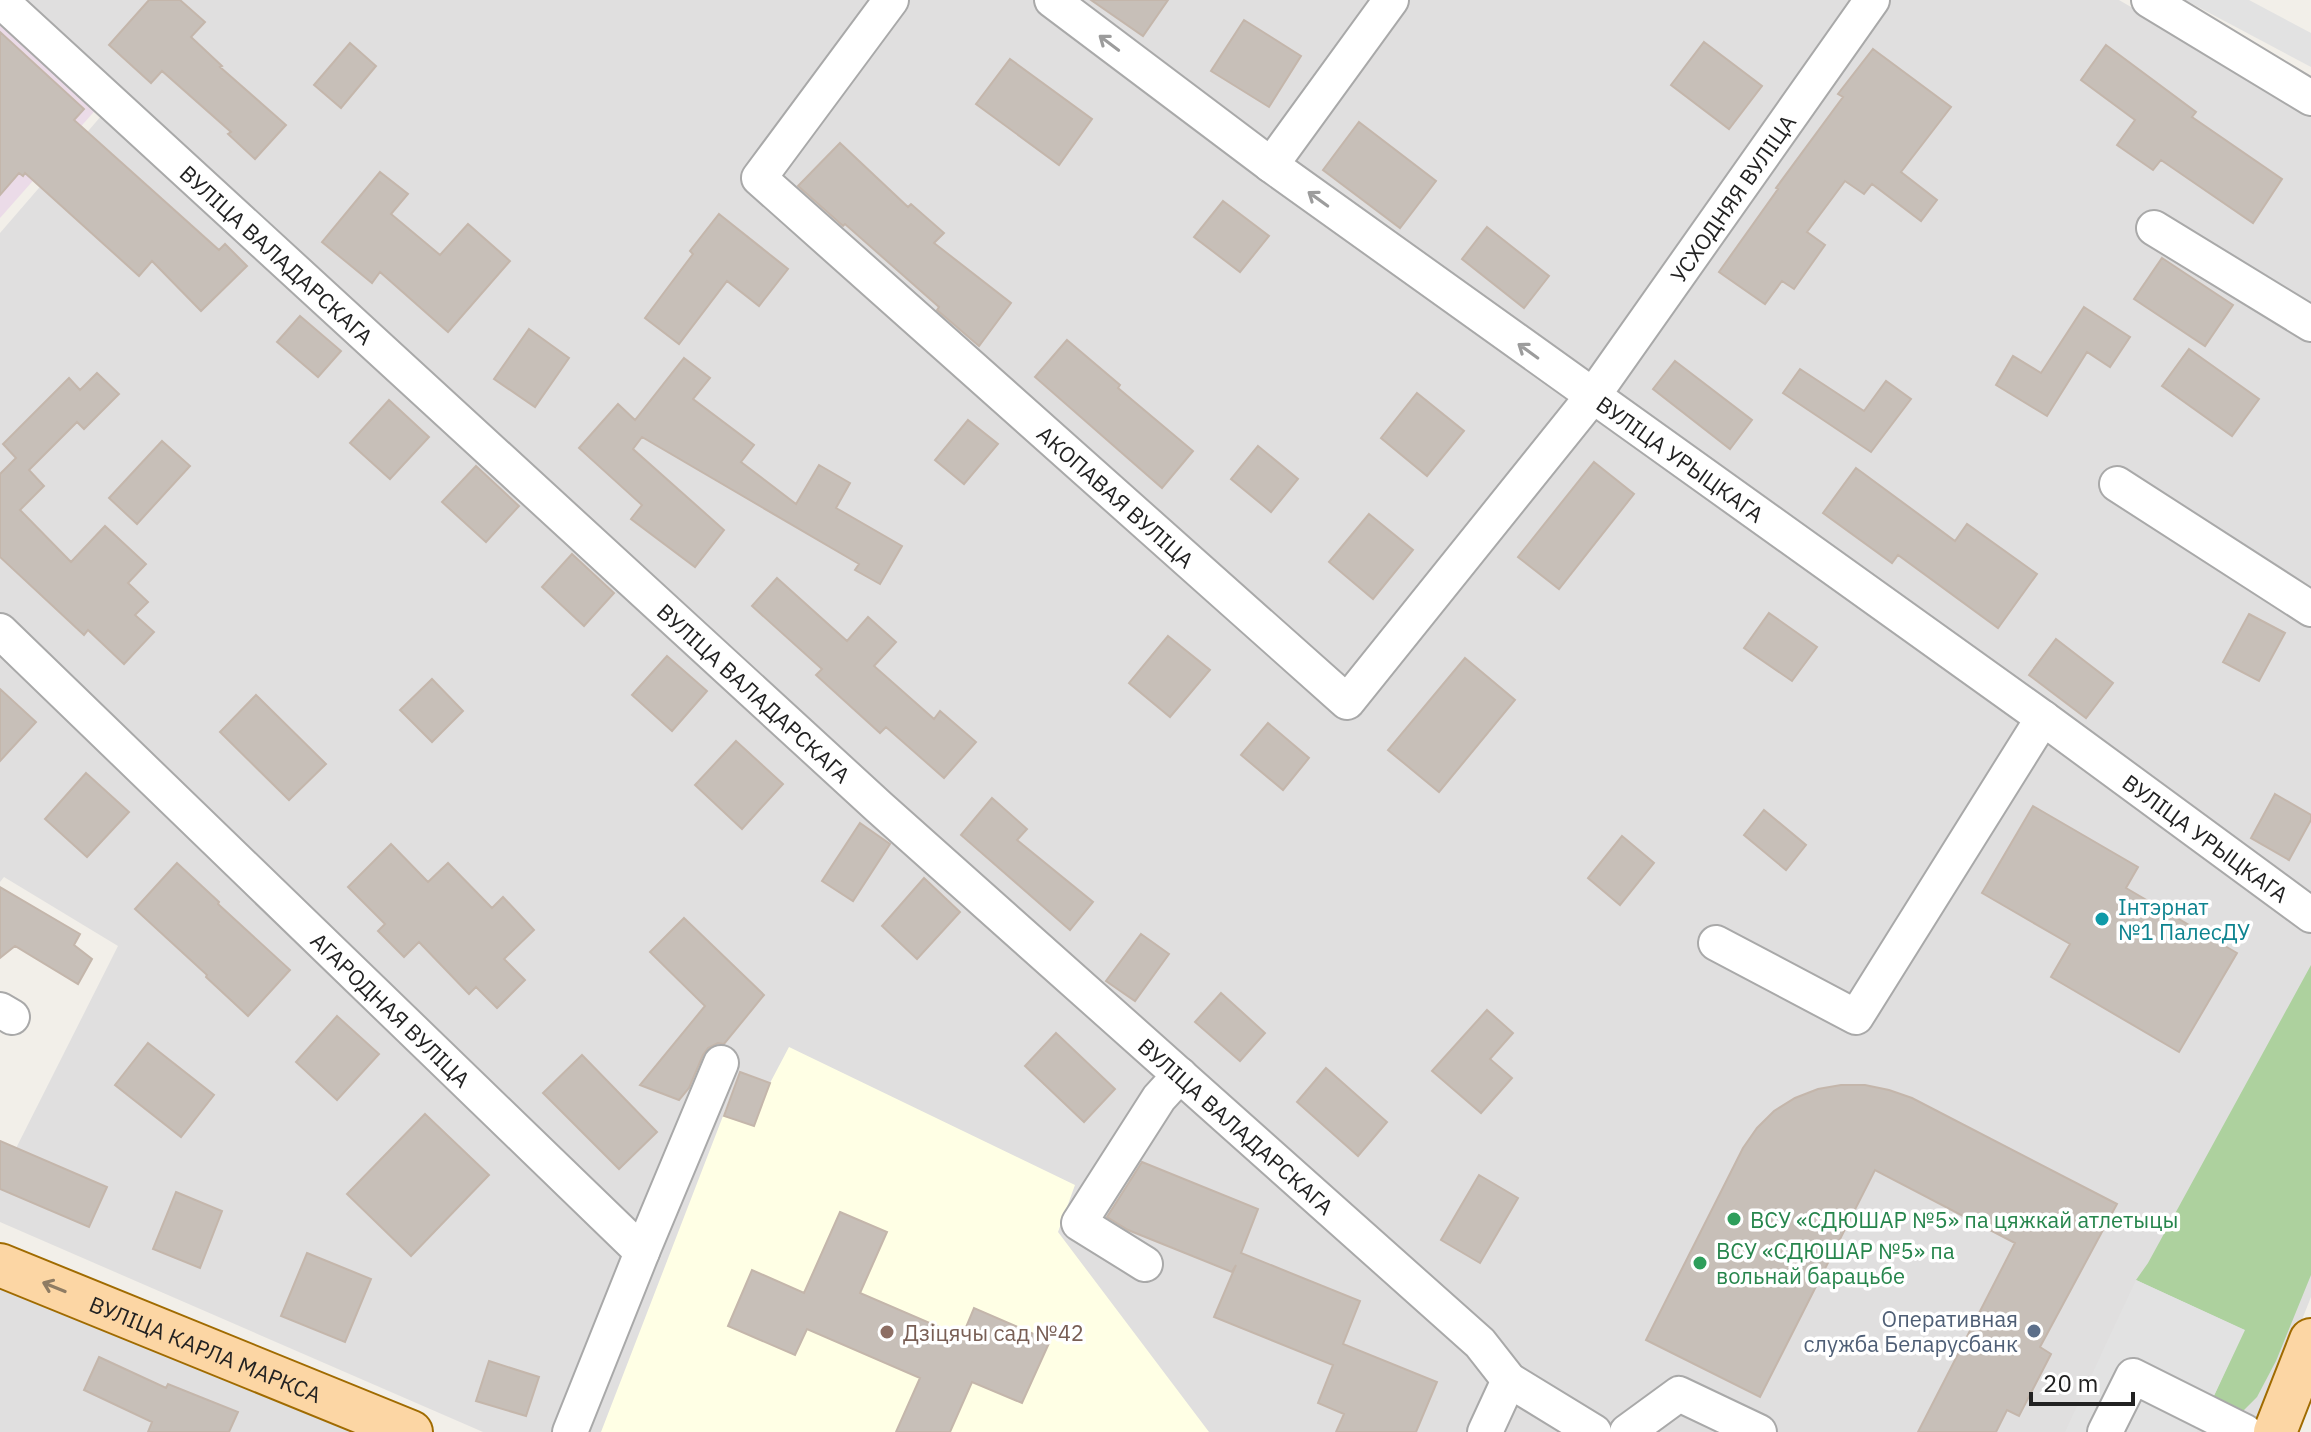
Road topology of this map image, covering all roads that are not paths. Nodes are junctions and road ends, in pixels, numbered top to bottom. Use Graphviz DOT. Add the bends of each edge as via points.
graph roads {
  1 [pos="0,0"];
  2 [pos="891,0"];
  3 [pos="1052,0"];
  4 [pos="1391,0"];
  5 [pos="1872,0"];
  6 [pos="2149,0"];
  7 [pos="2311,98"];
  8 [pos="1271,165"];
  9 [pos="2154,228"];
  10 [pos="2311,324"];
  11 [pos="1592,397"];
  12 [pos="2117,484"];
  13 [pos="2311,609"];
  14 [pos="0,631"];
  15 [pos="2043,718"];
  16 [pos="2311,915"];
  17 [pos="1716,943"];
  18 [pos="721,1063"];
  19 [pos="1180,1075"];
  20 [pos="642,1252"];
  21 [pos="1145,1264"];
  22 [pos="0,1265"];
  23 [pos="2311,1340"];
  24 [pos="1509,1380"];
  25 [pos="411,1432"];
  26 [pos="570,1432"];
  27 [pos="1485,1432"];
  28 [pos="1594,1432"];
  29 [pos="1627,1432"];
  30 [pos="1759,1432"];
  31 [pos="2105,1432"];
  32 [pos="2245,1432"];
  33 [pos="2275,1432"];
  1 -- 19 [label="street, ВУЛІЦА ВАЛАДАРСКАГА" via="879,807"];
  2 -- 11 [label="street, АКОПАВАЯ ВУЛІЦА" via="759,178 1347,702"];
  8 -- 3 [label="street, ВУЛІЦА УРЫЦКАГА, one-way"];
  4 -- 8 [label="street"];
  5 -- 11 [label="street, УСХОДНЯЯ ВУЛІЦА"];
  6 -- 7 [label="street"];
  11 -- 8 [label="street, ВУЛІЦА УРЫЦКАГА, one-way"];
  9 -- 10 [label="street"];
  11 -- 15 [label="street, ВУЛІЦА УРЫЦКАГА"];
  12 -- 13 [label="street"];
  14 -- 20 [label="street, АГАРОДНАЯ ВУЛІЦА"];
  15 -- 16 [label="street, ВУЛІЦА УРЫЦКАГА"];
  15 -- 17 [label="street" via="1856,1017"];
  18 -- 20 [label="street"];
  19 -- 21 [label="street" via="1159,1098 1079,1223"];
  19 -- 24 [label="street, ВУЛІЦА ВАЛАДАРСКАГА" via="1480,1343"];
  20 -- 26 [label="street"];
  25 -- 22 [label="main road, ВУЛІЦА КАРЛА МАРКСА, one-way"];
  23 -- 33 [label="main road"];
  24 -- 27 [label="street"];
  24 -- 28 [label="street"];
  29 -- 30 [label="street" via="1679,1394"];
  31 -- 32 [label="street" via="2133,1376"];
}
